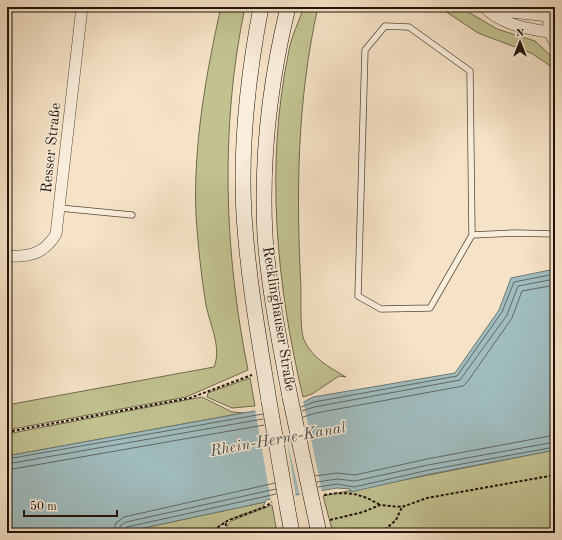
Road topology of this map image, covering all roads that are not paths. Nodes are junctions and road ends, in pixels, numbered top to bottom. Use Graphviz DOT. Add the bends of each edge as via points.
graph roads {
  1 [pos="82,7"];
  2 [pos="261,7"];
  3 [pos="288,7"];
  4 [pos="484,7"];
  5 [pos="496,7"];
  6 [pos="551,12"];
  7 [pos="550,32"];
  8 [pos="555,42"];
  9 [pos="60,208"];
  10 [pos="132,215"];
  11 [pos="555,234"];
  12 [pos="472,235"];
  13 [pos="7,256"];
  14 [pos="318,528"];
  15 [pos="292,533"];
  1 -- 9 [label="street, Resser Straße"];
  2 -- 15 [label="main road, Recklinghauser Straße, bridge" via="246,110 244,214 254,309"];
  3 -- 14 [label="main road, Recklinghauser Straße, bridge" via="269,120 264,212 274,315"];
  4 -- 7 [label="street" via="506,22"];
  5 -- 6 [label="street" via="511,12"];
  6 -- 7 [label="street"];
  7 -- 8 [label="street"];
  9 -- 10 [label="lane"];
  9 -- 13 [label="street, Resser Straße" via="56,234 49,245 35,254"];
  11 -- 12 [label="lane"];
  12 -- 12 [label="lane" via="470,72 409,27 385,26 365,50 358,296 380,309 430,308"];
}
